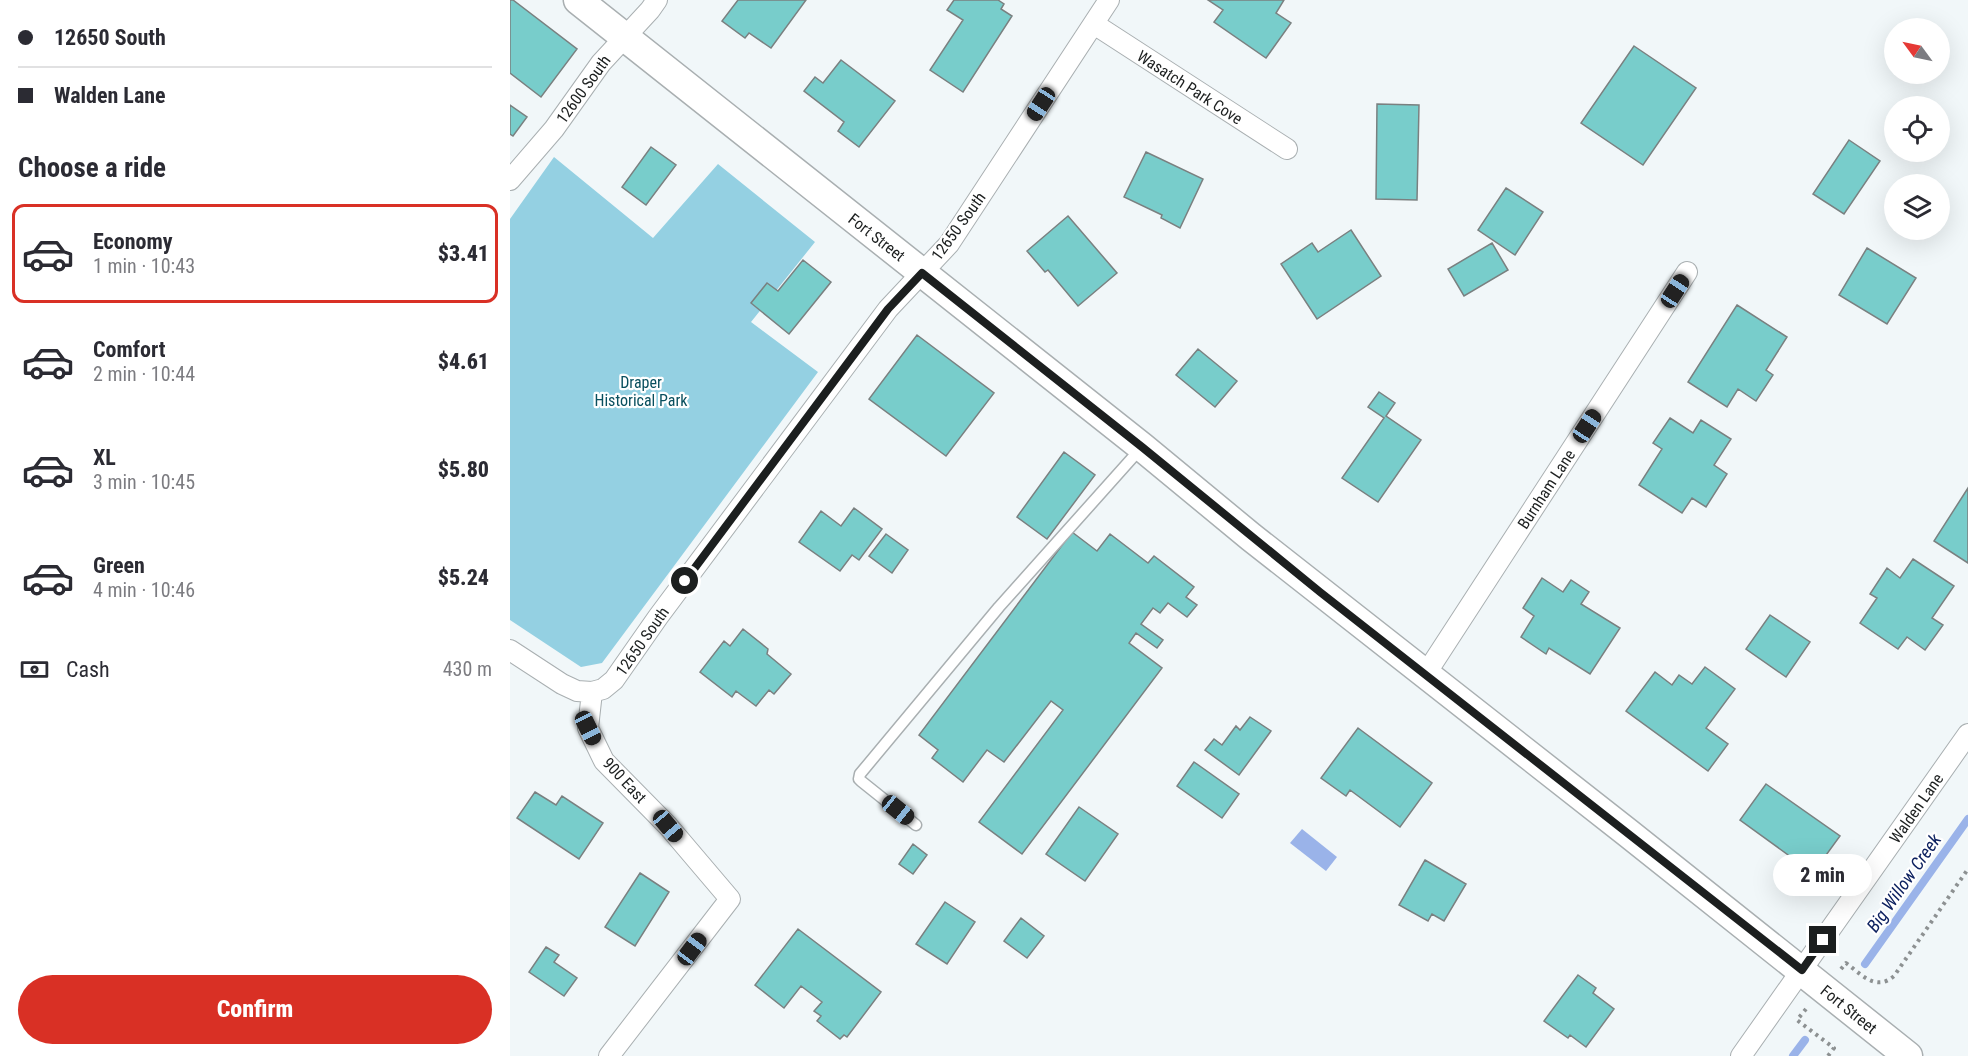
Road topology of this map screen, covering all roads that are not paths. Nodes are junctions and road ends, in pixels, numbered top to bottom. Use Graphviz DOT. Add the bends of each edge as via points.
graph roads {
  1 [pos="578,0"];
  2 [pos="657,0"];
  3 [pos="1109,0"];
  4 [pos="1094,24"];
  5 [pos="624,37"];
  6 [pos="1287,149"];
  7 [pos="510,180"];
  8 [pos="1687,272"];
  9 [pos="922,273"];
  10 [pos="1142,447"];
  11 [pos="510,650"];
  12 [pos="1425,675"];
  13 [pos="592,692"];
  14 [pos="1968,734"];
  15 [pos="916,825"];
  16 [pos="1802,970"];
  17 [pos="609,1056"];
  18 [pos="1741,1056"];
  19 [pos="1908,1056"];
  1 -- 5 [label="street, Fort Street"];
  2 -- 5 [label="street, 12600 South"];
  3 -- 4 [label="street, 12650 South"];
  4 -- 6 [label="street, Wasatch Park Cove"];
  4 -- 9 [label="street, 12650 South" via="949,244"];
  5 -- 7 [label="street, 12600 South"];
  5 -- 9 [label="street, Fort Street"];
  8 -- 12 [label="street, Burnham Lane"];
  9 -- 10 [label="street, Fort Street"];
  9 -- 13 [label="street, 12650 South" via="888,309 614,680"];
  10 -- 12 [label="street, Fort Street"];
  10 -- 15 [label="lane" via="999,607 860,774 861,781"];
  11 -- 13 [label="street" via="562,684"];
  12 -- 16 [label="street, Fort Street"];
  13 -- 17 [label="street, 900 East" via="588,728 604,760 668,826 730,899"];
  14 -- 16 [label="street, Walden Lane"];
  16 -- 18 [label="street, Walden Lane"];
  16 -- 19 [label="street, Fort Street"];
}
